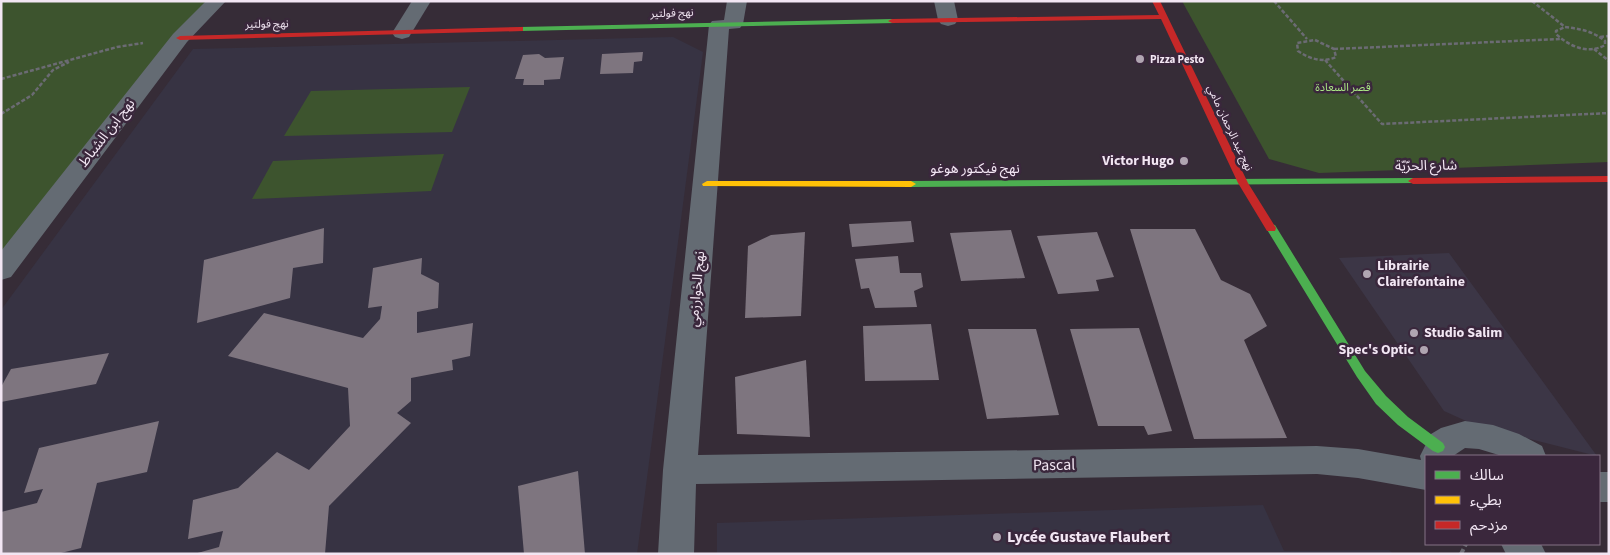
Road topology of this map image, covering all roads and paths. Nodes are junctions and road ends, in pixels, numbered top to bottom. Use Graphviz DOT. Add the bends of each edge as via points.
graph roads {
  1 [pos="217,1"];
  2 [pos="422,1"];
  3 [pos="736,1"];
  4 [pos="1156,1"];
  5 [pos="1274,1"];
  6 [pos="1532,1"];
  7 [pos="946,11"];
  8 [pos="1164,17"];
  9 [pos="726,24"];
  10 [pos="1565,27"];
  11 [pos="402,33"];
  12 [pos="1609,36"];
  13 [pos="1600,37"];
  14 [pos="180,38"];
  15 [pos="1560,39"];
  16 [pos="1308,40"];
  17 [pos="1334,49"];
  18 [pos="1594,49"];
  19 [pos="76,58"];
  20 [pos="1325,60"];
  21 [pos="1609,61"];
  22 [pos="1,79"];
  23 [pos="1609,113"];
  24 [pos="1,114"];
  25 [pos="1609,179"];
  26 [pos="1243,183"];
  27 [pos="707,184"];
  28 [pos="1,270"];
  29 [pos="1430,455"];
  30 [pos="1436,455"];
  31 [pos="1529,455"];
  32 [pos="1425,460"];
  33 [pos="680,470"];
  34 [pos="676,554"];
  1 -- 14 [label="street, نهج ابن الشباط"];
  2 -- 11 [label="street"];
  3 -- 9 [label="street, نهج الخوارزمي"];
  4 -- 8 [label="street, نهج عبد الرحمان مامي"];
  5 -- 16 [label="path"];
  6 -- 10 [label="path"];
  7 -- 8 [label="street, نهج فولتير"];
  7 -- 9 [label="street, نهج فولتير"];
  8 -- 26 [label="street, نهج عبد الرحمان مامي"];
  9 -- 11 [label="street, نهج فولتير"];
  9 -- 27 [label="street, نهج الخوارزمي"];
  10 -- 13 [label="path"];
  10 -- 15 [label="path" via="1556,31"];
  11 -- 14 [label="street, نهج فولتير"];
  12 -- 13 [label="path"];
  13 -- 18 [label="path" via="1605,45"];
  14 -- 19 [label="path" via="117,47"];
  14 -- 28 [label="street, نهج ابن الشباط"];
  15 -- 17 [label="path"];
  15 -- 18 [label="path" via="1576,47"];
  16 -- 17 [label="path" via="1323,42"];
  16 -- 20 [label="path" via="1297,43 1298,51 1310,58"];
  17 -- 20 [label="path" via="1336,57"];
  18 -- 21 [label="path"];
  19 -- 22 [label="path"];
  19 -- 24 [label="path" via="53,70 32,95"];
  20 -- 23 [label="path" via="1382,124"];
  25 -- 26 [label="street, شارع الحرّيّة"];
  26 -- 27 [label="street, نهج فيكتور هوغو"];
  26 -- 29 [label="street, نهج عبد الرحمان مامي" via="1361,374"];
  27 -- 33 [label="street, نهج الخوارزمي"];
  30 -- 31 [label="street" via="1452,437 1472,434 1496,438"];
  32 -- 33 [label="street, Pascal" via="1373,464 1317,460"];
  33 -- 34 [label="street, نهج الخوارزمي"];
}
